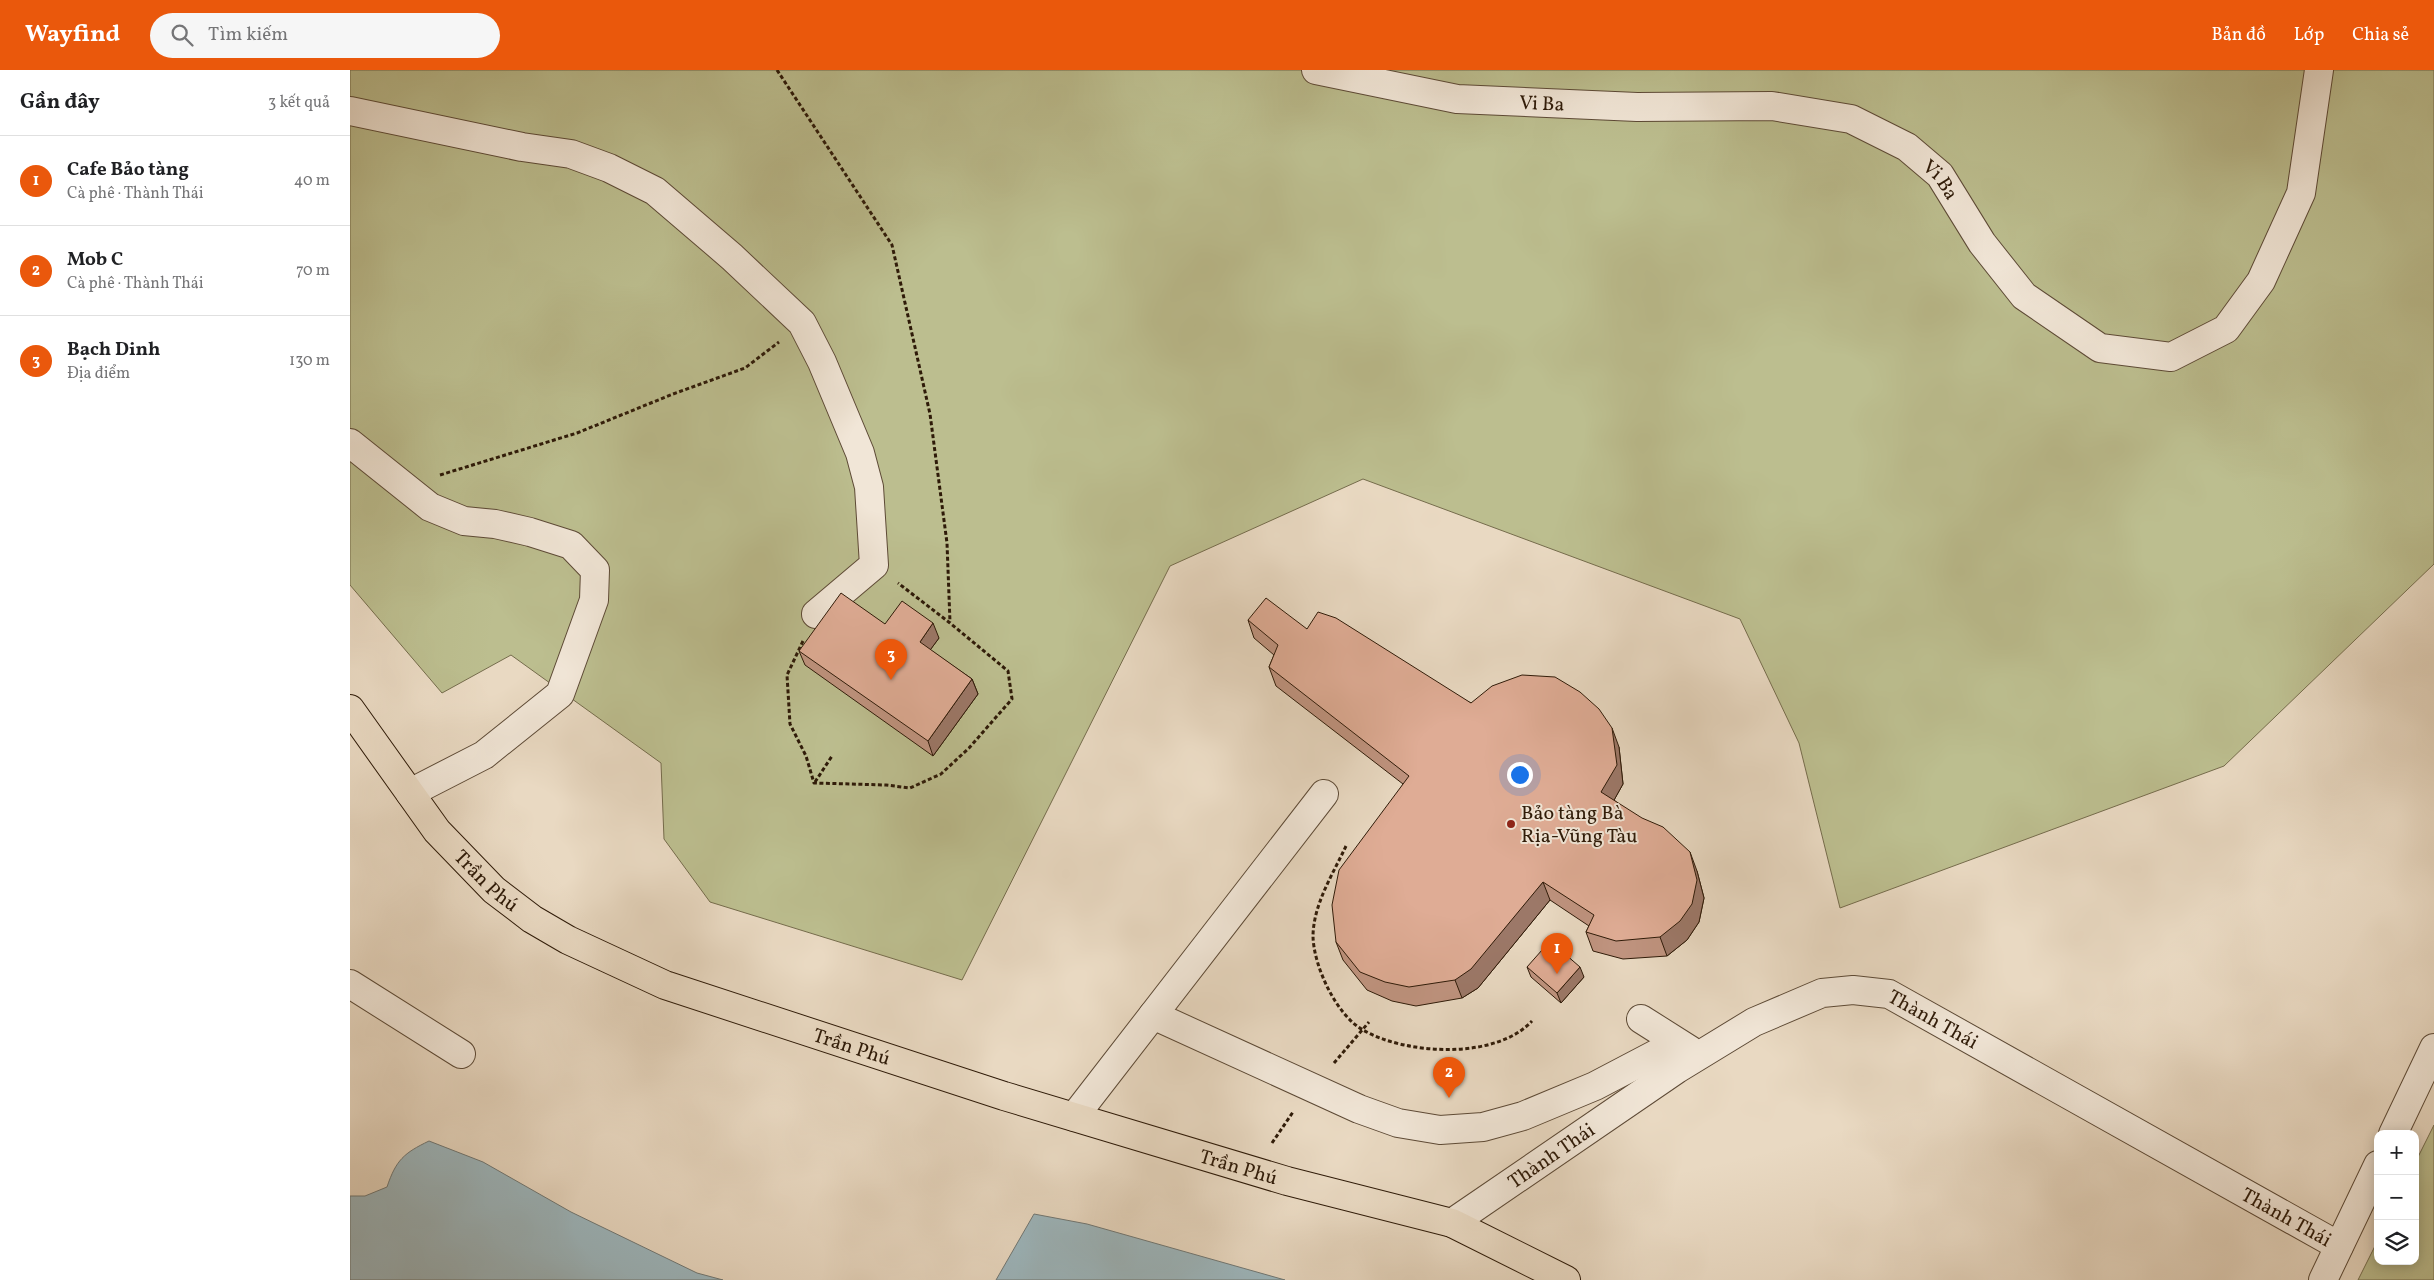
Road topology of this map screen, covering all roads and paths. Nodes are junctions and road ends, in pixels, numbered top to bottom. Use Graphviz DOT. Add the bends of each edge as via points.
graph roads {
  1 [pos="777,70"];
  2 [pos="1316,70"];
  3 [pos="2319,70"];
  4 [pos="350,111"];
  5 [pos="802,323"];
  6 [pos="350,443"];
  7 [pos="404,487"];
  8 [pos="874,565"];
  9 [pos="816,614"];
  10 [pos="950,622"];
  11 [pos="353,718"];
  12 [pos="832,756"];
  13 [pos="814,783"];
  14 [pos="410,793"];
  15 [pos="1324,794"];
  16 [pos="1346,846"];
  17 [pos="350,984"];
  18 [pos="1153,1015"];
  19 [pos="1641,1018"];
  20 [pos="1532,1021"];
  21 [pos="2434,1048"];
  22 [pos="1688,1049"];
  23 [pos="461,1054"];
  24 [pos="1074,1117"];
  25 [pos="2395,1130"];
  26 [pos="2374,1173"];
  27 [pos="1452,1223"];
  28 [pos="2339,1246"];
  29 [pos="1566,1280"];
  30 [pos="2323,1280"];
  1 -- 10 [label="path" via="892,245 930,414 947,543"];
  2 -- 3 [label="street, Vi Ba" via="1458,99 1637,107 1772,106 1851,119 1907,147 1940,175 1982,243 2024,296 2100,348 2171,357 2226,329 2261,282 2301,193"];
  4 -- 5 [label="street" via="571,154 609,168 655,191"];
  5 -- 7 [label="path" via="745,368 577,433"];
  5 -- 8 [label="street" via="860,453 869,486"];
  6 -- 7 [label="street"];
  7 -- 14 [label="street" via="430,507 464,521 495,524 571,545 595,570 594,600 560,694 484,755"];
  8 -- 9 [label="street"];
  8 -- 10 [label="path"];
  9 -- 13 [label="path" via="787,675 790,724 806,756"];
  10 -- 13 [label="path" via="1008,671 1012,699 942,774 910,788"];
  11 -- 14 [label="main road, Trần Phú"];
  12 -- 13 [label="path"];
  14 -- 24 [label="main road, Trần Phú" via="437,831 494,890 532,919 568,940 665,985"];
  15 -- 18 [label="street"];
  16 -- 20 [label="path" via="1320,900 1313,934 1315,955 1330,995 1352,1022 1363,1030 1397,1043 1437,1050 1489,1044 1523,1030"];
  17 -- 23 [label="street"];
  18 -- 22 [label="street" via="1359,1109 1398,1123 1440,1130 1483,1127 1523,1116"];
  18 -- 24 [label="street"];
  19 -- 22 [label="street"];
  21 -- 25 [label="street"];
  22 -- 27 [label="street, Thành Thái"];
  22 -- 28 [label="street, Thành Thái" via="1822,993 1853,990 1889,994"];
  24 -- 27 [label="main road, Trần Phú" via="1287,1181"];
  26 -- 28 [label="street"];
  27 -- 29 [label="main road, Trần Phú"];
  28 -- 30 [label="street"];
}
